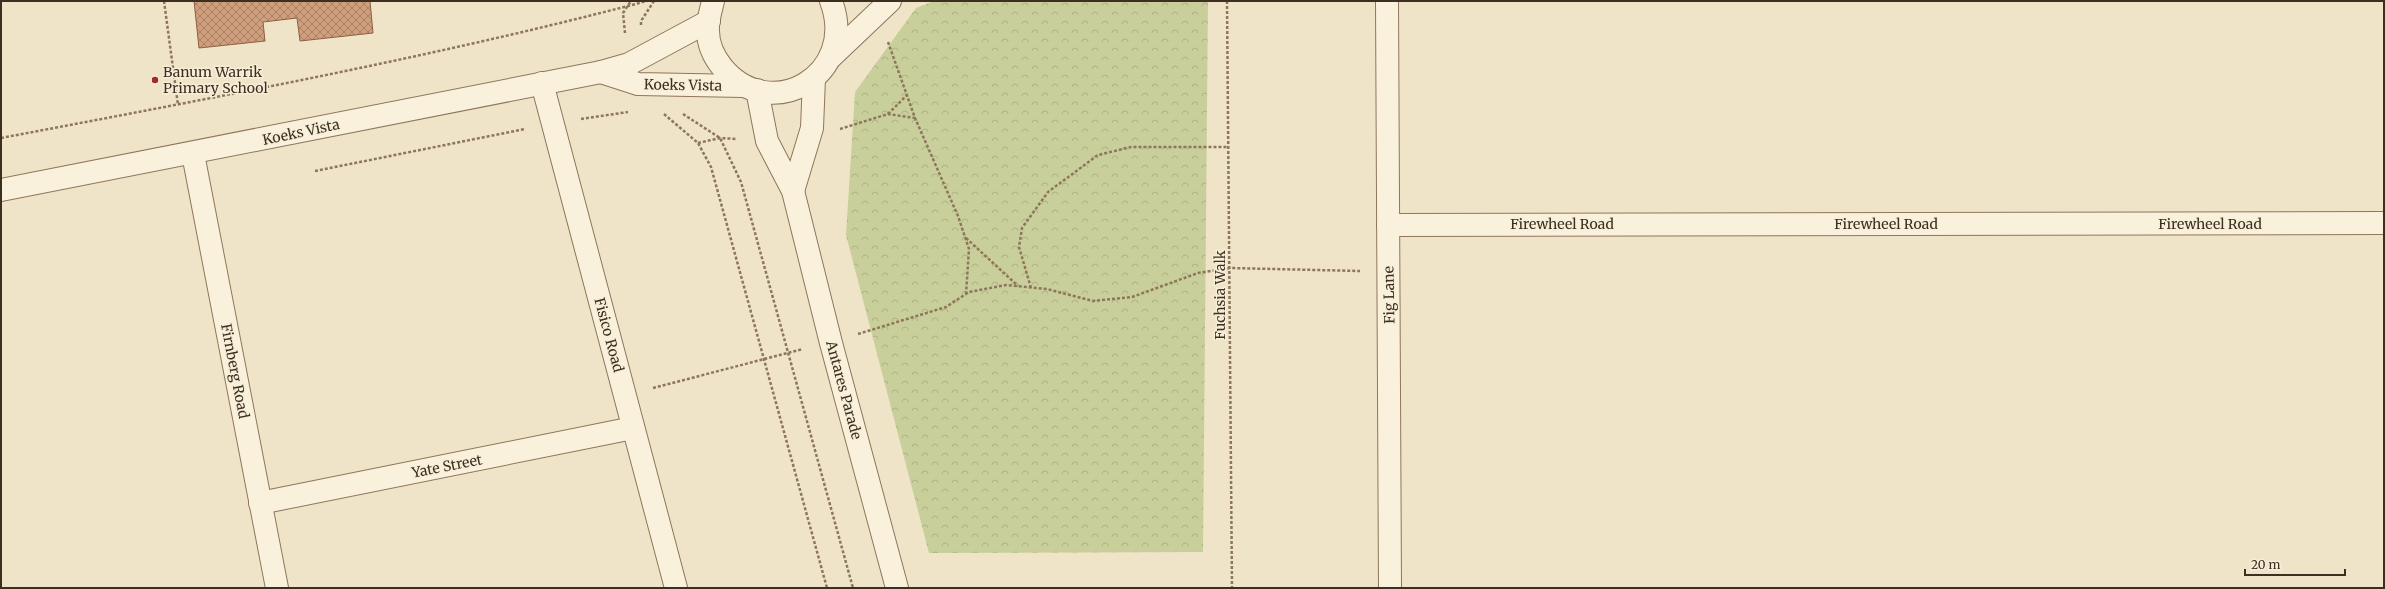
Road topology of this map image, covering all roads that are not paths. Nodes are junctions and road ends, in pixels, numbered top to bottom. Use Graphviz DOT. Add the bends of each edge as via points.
graph roads {
  1 [pos="831,1"];
  2 [pos="1387,1"];
  3 [pos="885,5"];
  4 [pos="711,11"];
  5 [pos="831,57"];
  6 [pos="601,72"];
  7 [pos="814,78"];
  8 [pos="542,83"];
  9 [pos="750,88"];
  10 [pos="193,154"];
  11 [pos="1,190"];
  12 [pos="793,191"];
  13 [pos="1388,224"];
  14 [pos="2384,224"];
  15 [pos="633,428"];
  16 [pos="260,503"];
  17 [pos="276,588"];
  18 [pos="676,588"];
  19 [pos="898,588"];
  20 [pos="1390,588"];
  1 -- 5 [label="street, Koeks Vista" via="837,17 837,41"];
  2 -- 13 [label="street, Fig Lane"];
  3 -- 5 [label="street"];
  4 -- 6 [label="street, Koeks Vista" via="636,59"];
  4 -- 9 [label="street, Koeks Vista" via="708,31 714,57 731,78"];
  5 -- 7 [label="street, Koeks Vista"];
  6 -- 8 [label="street, Koeks Vista"];
  6 -- 9 [label="street, Koeks Vista" via="638,84"];
  7 -- 9 [label="street, Koeks Vista" via="792,90 768,93"];
  7 -- 12 [label="street" via="812,128"];
  8 -- 10 [label="street, Koeks Vista"];
  8 -- 15 [label="street, Fisico Road"];
  9 -- 12 [label="street, Antares Parade" via="767,141"];
  10 -- 11 [label="street, Koeks Vista"];
  10 -- 16 [label="street, Firnberg Road"];
  12 -- 19 [label="street, Antares Parade" via="831,343"];
  13 -- 14 [label="street, Firewheel Road"];
  13 -- 20 [label="street, Fig Lane"];
  15 -- 16 [label="street, Yate Street"];
  15 -- 18 [label="street, Fisico Road"];
  16 -- 17 [label="street, Firnberg Road"];
}
